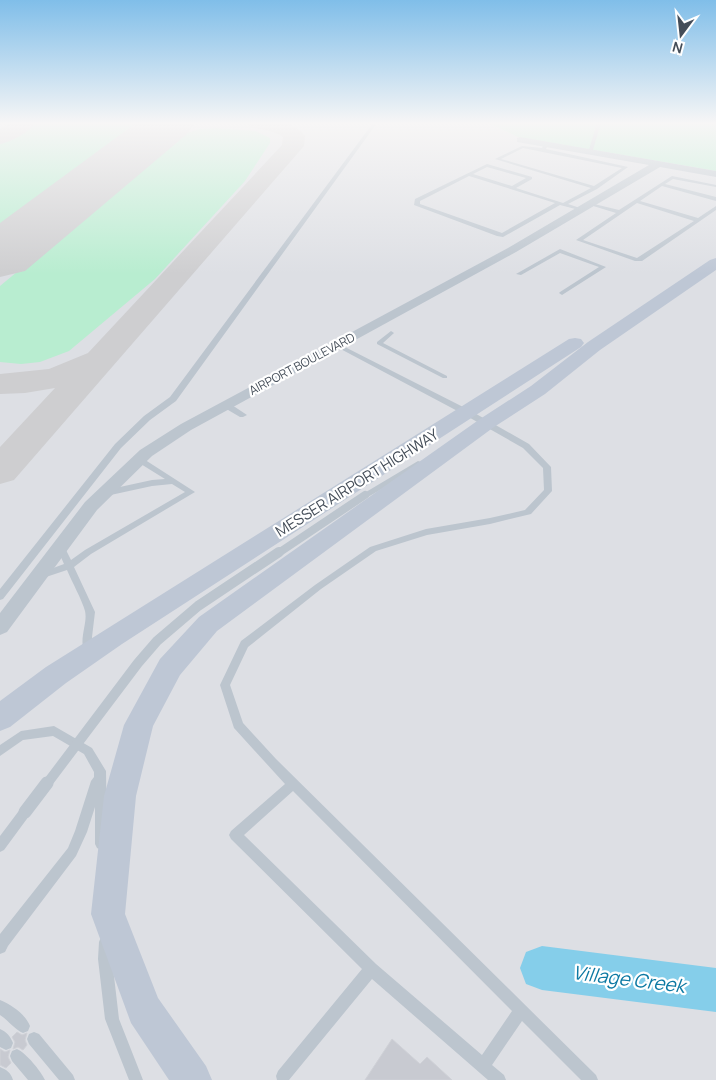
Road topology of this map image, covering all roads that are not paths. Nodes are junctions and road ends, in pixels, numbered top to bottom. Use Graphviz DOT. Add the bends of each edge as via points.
graph roads {
  1 [pos="339,173"];
  2 [pos="508,173"];
  3 [pos="544,173"];
  4 [pos="617,173"];
  5 [pos="642,173"];
  6 [pos="689,173"];
  7 [pos="468,174"];
  8 [pos="514,176"];
  9 [pos="610,178"];
  10 [pos="683,178"];
  11 [pos="628,182"];
  12 [pos="497,183"];
  13 [pos="703,183"];
  14 [pos="661,184"];
  15 [pos="512,188"];
  16 [pos="595,188"];
  17 [pos="696,188"];
  18 [pos="711,191"];
  19 [pos="690,192"];
  20 [pos="716,199"];
  21 [pos="636,201"];
  22 [pos="562,203"];
  23 [pos="591,207"];
  24 [pos="716,208"];
  25 [pos="618,212"];
  26 [pos="698,220"];
  27 [pos="716,249"];
  28 [pos="716,263"];
  29 [pos="518,274"];
  30 [pos="562,293"];
  31 [pos="374,325"];
  32 [pos="392,334"];
  33 [pos="337,345"];
  34 [pos="445,377"];
  35 [pos="226,405"];
  36 [pos="243,415"];
  37 [pos="477,418"];
  38 [pos="139,459"];
  39 [pos="173,481"];
  40 [pos="191,492"];
  41 [pos="104,493"];
  42 [pos="60,546"];
  43 [pos="69,566"];
  44 [pos="36,579"];
  45 [pos="0,596"];
  46 [pos="0,627"];
  47 [pos="90,653"];
  48 [pos="0,718"];
  49 [pos="0,751"];
  50 [pos="100,771"];
  51 [pos="293,784"];
  52 [pos="0,846"];
  53 [pos="108,914"];
  54 [pos="0,948"];
  55 [pos="371,969"];
  56 [pos="0,1008"];
  57 [pos="521,1011"];
  58 [pos="23,1026"];
  59 [pos="34,1039"];
  60 [pos="17,1056"];
  61 [pos="483,1066"];
  62 [pos="0,1074"];
  63 [pos="283,1076"];
  64 [pos="6,1080"];
  65 [pos="38,1080"];
  66 [pos="68,1080"];
  67 [pos="136,1080"];
  68 [pos="192,1080"];
  69 [pos="499,1080"];
  70 [pos="591,1080"];
  1 -- 45 [label="lane" via="173,399 118,446"];
  2 -- 8 [label="lane"];
  3 -- 16 [label="lane"];
  4 -- 9 [label="lane"];
  5 -- 11 [label="street, AIRPORT BOULEVARD"];
  6 -- 10 [label="lane"];
  7 -- 12 [label="lane"];
  7 -- 22 [label="lane" via="417,200 417,204 503,235"];
  8 -- 12 [label="lane"];
  8 -- 15 [label="lane" via="530,178"];
  9 -- 11 [label="lane"];
  9 -- 16 [label="lane"];
  10 -- 13 [label="lane"];
  10 -- 14 [label="lane" via="672,177"];
  11 -- 23 [label="street, AIRPORT BOULEVARD"];
  12 -- 15 [label="lane"];
  13 -- 17 [label="lane"];
  13 -- 18 [label="lane"];
  14 -- 19 [label="lane"];
  14 -- 21 [label="lane"];
  15 -- 22 [label="lane"];
  16 -- 22 [label="lane"];
  17 -- 18 [label="lane"];
  17 -- 19 [label="lane"];
  19 -- 20 [label="lane"];
  21 -- 25 [label="lane"];
  21 -- 26 [label="lane"];
  22 -- 23 [label="lane"];
  23 -- 25 [label="lane"];
  23 -- 31 [label="street, AIRPORT BOULEVARD"];
  24 -- 26 [label="lane"];
  25 -- 26 [label="lane" via="579,240 637,260"];
  27 -- 37 [label="main road, MESSER AIRPORT HIGHWAY"];
  28 -- 37 [label="main road, MESSER AIRPORT HIGHWAY" via="594,346 538,390"];
  29 -- 30 [label="lane" via="560,251 603,267"];
  31 -- 32 [label="lane"];
  31 -- 33 [label="street, AIRPORT BOULEVARD"];
  32 -- 34 [label="lane" via="379,344"];
  33 -- 35 [label="street, AIRPORT BOULEVARD"];
  33 -- 37 [label="lane"];
  35 -- 36 [label="lane"];
  35 -- 38 [label="street, AIRPORT BOULEVARD"];
  37 -- 47 [label="main road, MESSER AIRPORT HIGHWAY"];
  37 -- 51 [label="lane" via="526,446 547,467 548,491 528,512 426,532 373,549 244,644 225,685 238,726"];
  37 -- 52 [label="lane, MESSER AIRPORT HIGHWAY, bridge" via="198,606 157,641"];
  37 -- 53 [label="main road, MESSER AIRPORT HIGHWAY" via="208,624 170,667 139,726 120,796"];
  38 -- 39 [label="lane"];
  38 -- 41 [label="street, AIRPORT BOULEVARD"];
  39 -- 40 [label="lane"];
  39 -- 41 [label="lane"];
  40 -- 43 [label="lane"];
  41 -- 42 [label="street, AIRPORT BOULEVARD"];
  42 -- 43 [label="lane"];
  42 -- 44 [label="street, AIRPORT BOULEVARD"];
  43 -- 44 [label="lane"];
  43 -- 47 [label="lane" via="90,612 87,637"];
  44 -- 46 [label="street, AIRPORT BOULEVARD"];
  47 -- 48 [label="main road, MESSER AIRPORT HIGHWAY"];
  49 -- 50 [label="lane" via="21,736 54,731 88,751"];
  50 -- 53 [label="lane" via="100,830"];
  50 -- 54 [label="lane" via="72,852"];
  51 -- 55 [label="lane" via="235,835"];
  51 -- 57 [label="lane"];
  53 -- 67 [label="lane" via="105,959 112,1019"];
  53 -- 68 [label="main road, MESSER AIRPORT HIGHWAY" via="144,1010"];
  55 -- 61 [label="lane"];
  55 -- 63 [label="lane"];
  56 -- 58 [label="lane"];
  57 -- 61 [label="lane"];
  57 -- 70 [label="lane"];
  59 -- 66 [label="lane"];
  60 -- 65 [label="lane"];
  61 -- 69 [label="lane"];
  62 -- 64 [label="lane"];
}
